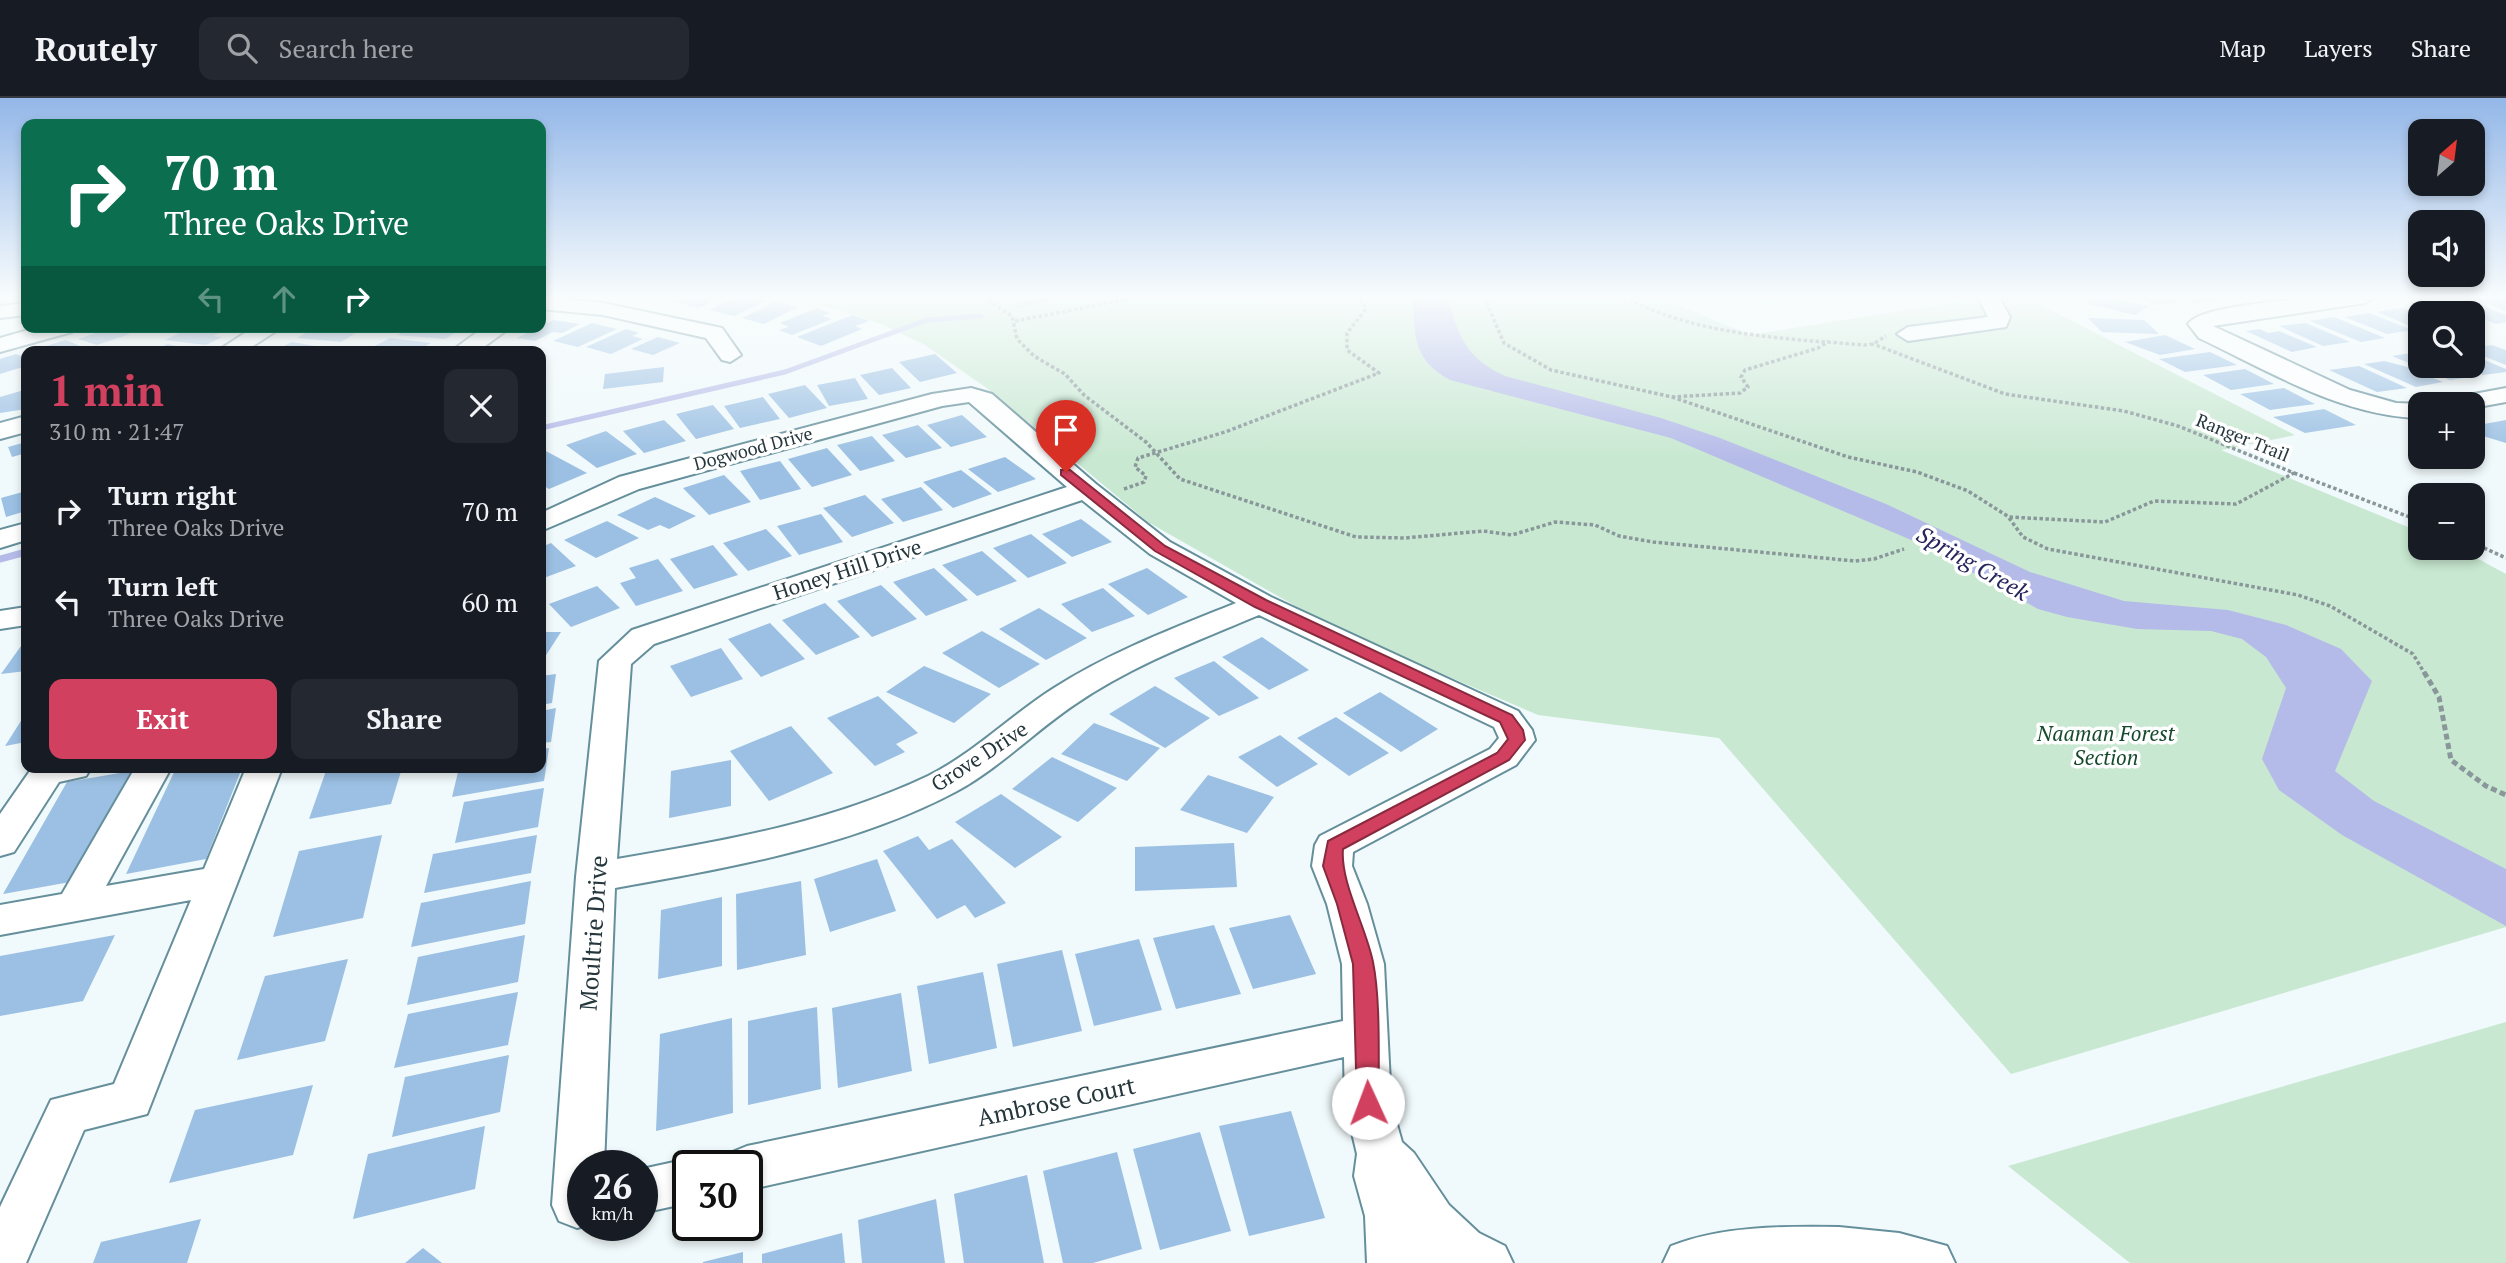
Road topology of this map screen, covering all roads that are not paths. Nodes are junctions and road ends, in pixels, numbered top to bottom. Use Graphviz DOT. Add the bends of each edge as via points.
graph roads {
  1 [pos="727,351"];
  2 [pos="2247,351"];
  3 [pos="730,355"];
  4 [pos="2503,398"];
  5 [pos="2485,400"];
  6 [pos="2408,411"];
  7 [pos="21,425"];
  8 [pos="0,431"];
  9 [pos="1100,491"];
  10 [pos="546,521"];
  11 [pos="21,533"];
  12 [pos="0,539"];
  13 [pos="1260,604"];
  14 [pos="21,617"];
  15 [pos="0,620"];
  16 [pos="615,661"];
  17 [pos="47,773"];
  18 [pos="150,773"];
  19 [pos="262,773"];
  20 [pos="0,843"];
  21 [pos="596,877"];
  22 [pos="218,880"];
  23 [pos="75,906"];
  24 [pos="0,920"];
  25 [pos="1365,1034"];
  26 [pos="583,1150"];
  27 [pos="1381,1154"];
  28 [pos="763,1165"];
  29 [pos="1474,1257"];
  30 [pos="1740,1258"];
  31 [pos="0,1262"];
  32 [pos="1395,1263"];
  33 [pos="1689,1263"];
  34 [pos="1928,1263"];
  1 -- 3 [label="street"];
  2 -- 6 [label="street" via="2347,397 2391,411"];
  4 -- 5 [label="street"];
  7 -- 8 [label="street"];
  9 -- 10 [label="street, Dogwood Drive" via="983,399 971,395 941,398 694,463 629,483"];
  9 -- 13 [label="street" via="1160,548"];
  9 -- 16 [label="street, Honey Hill Drive" via="643,637"];
  11 -- 12 [label="street"];
  13 -- 21 [label="street, Grove Drive" via="1089,680 945,782 879,811 814,835"];
  13 -- 25 [label="street" via="1506,719 1515,730 1517,740 1503,757 1334,845 1332,866 1363,964"];
  14 -- 15 [label="street"];
  16 -- 21 [label="street, Moultrie Drive"];
  17 -- 20 [label="street"];
  18 -- 23 [label="street"];
  19 -- 22 [label="street"];
  21 -- 26 [label="street, Moultrie Drive"];
  22 -- 23 [label="street"];
  22 -- 31 [label="street" via="131,1100 68,1114"];
  23 -- 24 [label="street"];
  25 -- 27 [label="street" via="1368,1103"];
  25 -- 28 [label="street, Ambrose Court"];
  27 -- 29 [label="street" via="1397,1168 1431,1221"];
  27 -- 32 [label="street" via="1379,1176 1390,1216"];
  29 -- 32 [label="street" via="1442,1246 1423,1247"];
  30 -- 33 [label="street"];
  30 -- 34 [label="street" via="1879,1252"];
}
